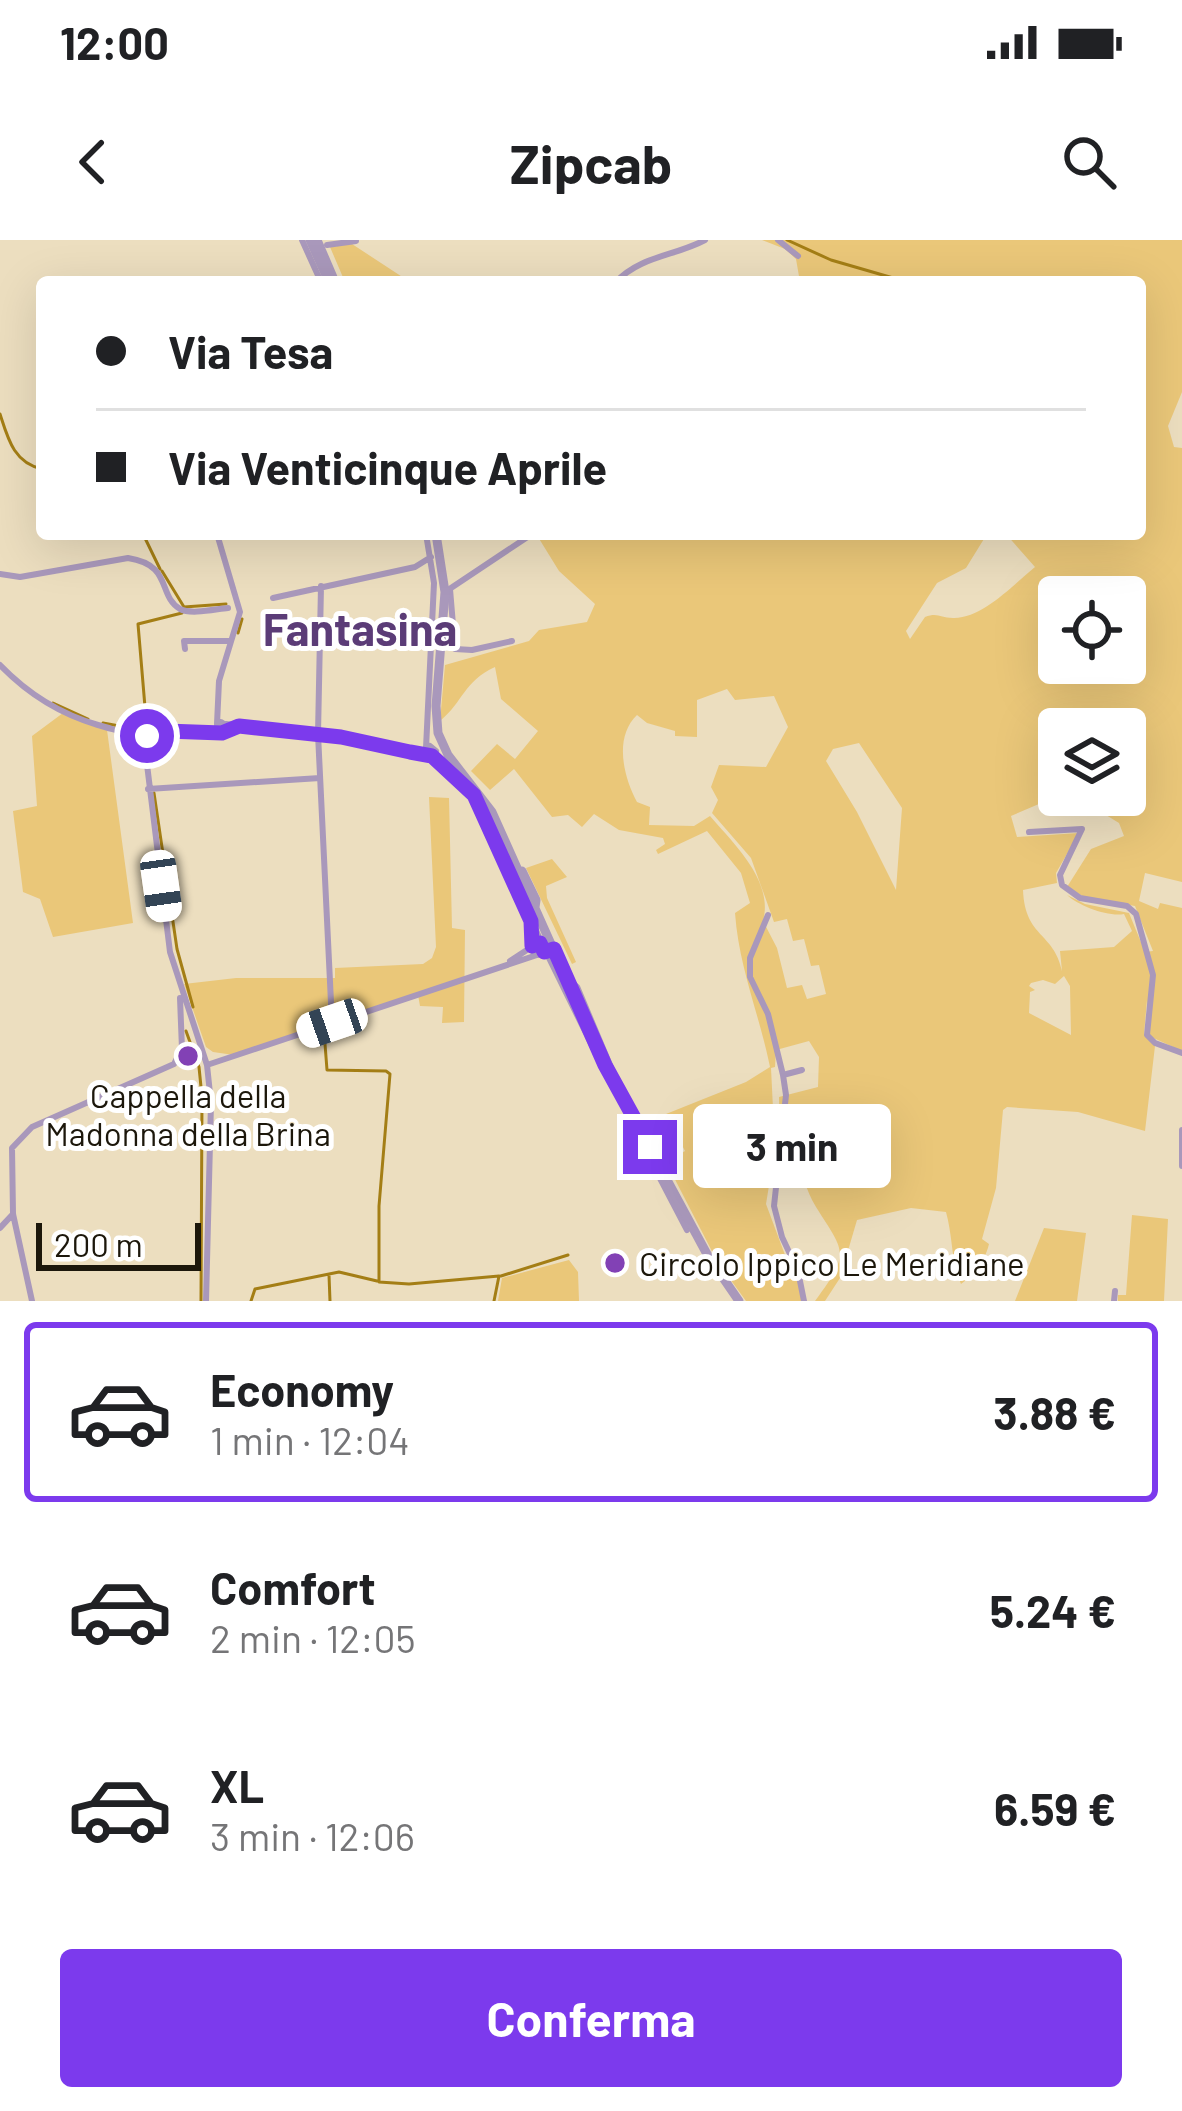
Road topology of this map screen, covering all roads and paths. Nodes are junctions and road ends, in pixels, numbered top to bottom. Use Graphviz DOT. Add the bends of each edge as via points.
graph roads {
  1 [pos="705,240"];
  2 [pos="778,240"];
  3 [pos="314,241"];
  4 [pos="356,241"];
  5 [pos="799,254"];
  6 [pos="326,276"];
  7 [pos="624,276"];
  8 [pos="219,540"];
  9 [pos="427,540"];
  10 [pos="437,540"];
  11 [pos="523,540"];
  12 [pos="431,556"];
  13 [pos="415,566"];
  14 [pos="433,570"];
  15 [pos="0,574"];
  16 [pos="321,586"];
  17 [pos="447,590"];
  18 [pos="273,598"];
  19 [pos="229,608"];
  20 [pos="231,641"];
  21 [pos="512,641"];
  22 [pos="185,650"];
  23 [pos="0,665"];
  24 [pos="219,726"];
  25 [pos="318,734"];
  26 [pos="144,740"];
  27 [pos="430,751"];
  28 [pos="320,778"];
  29 [pos="151,788"];
  30 [pos="1029,832"];
  31 [pos="768,915"];
  32 [pos="543,948"];
  33 [pos="179,989"];
  34 [pos="332,1023"];
  35 [pos="1182,1053"];
  36 [pos="207,1065"];
  37 [pos="802,1070"];
  38 [pos="783,1075"];
  39 [pos="1182,1130"];
  40 [pos="1182,1166"];
  41 [pos="14,1214"];
  42 [pos="0,1228"];
  43 [pos="687,1231"];
  44 [pos="1114,1291"];
  45 [pos="32,1301"];
  46 [pos="206,1301"];
  47 [pos="739,1301"];
  48 [pos="805,1301"];
  49 [pos="1114,1301"];
  1 -- 7 [label="street"];
  2 -- 5 [label="street"];
  3 -- 4 [label="street"];
  3 -- 6 [label="street"];
  8 -- 20 [label="street" via="240,612"];
  9 -- 12 [label="street"];
  10 -- 17 [label="street"];
  11 -- 17 [label="street"];
  12 -- 13 [label="street"];
  12 -- 14 [label="street"];
  13 -- 14 [label="street"];
  13 -- 16 [label="street"];
  14 -- 27 [label="street"];
  15 -- 19 [label="street" via="128,557 159,572 183,610"];
  16 -- 18 [label="street"];
  16 -- 25 [label="street"];
  17 -- 21 [label="street" via="455,649"];
  17 -- 32 [label="street" via="437,733 500,830 535,907"];
  20 -- 22 [label="street" via="184,641"];
  20 -- 24 [label="street" via="217,691"];
  23 -- 26 [label="street" via="42,701"];
  24 -- 25 [label="street"];
  24 -- 26 [label="street"];
  25 -- 27 [label="street"];
  25 -- 28 [label="street"];
  26 -- 29 [label="street"];
  27 -- 32 [label="street" via="482,808"];
  28 -- 29 [label="street"];
  28 -- 34 [label="street"];
  29 -- 33 [label="street"];
  30 -- 35 [label="street" via="1082,829 1062,885 1136,914 1153,975 1147,1035"];
  31 -- 38 [label="street" via="750,977"];
  32 -- 34 [label="street"];
  32 -- 43 [label="street"];
  32 -- 47 [label="street" via="569,982 605,1065"];
  33 -- 36 [label="street"];
  33 -- 41 [label="street" via="179,1059 22,1136 10,1160"];
  34 -- 36 [label="street"];
  36 -- 46 [label="street"];
  37 -- 38 [label="street"];
  38 -- 48 [label="street" via="774,1206"];
  39 -- 40 [label="street"];
  41 -- 42 [label="street"];
  41 -- 45 [label="street"];
  44 -- 49 [label="street"];
}
